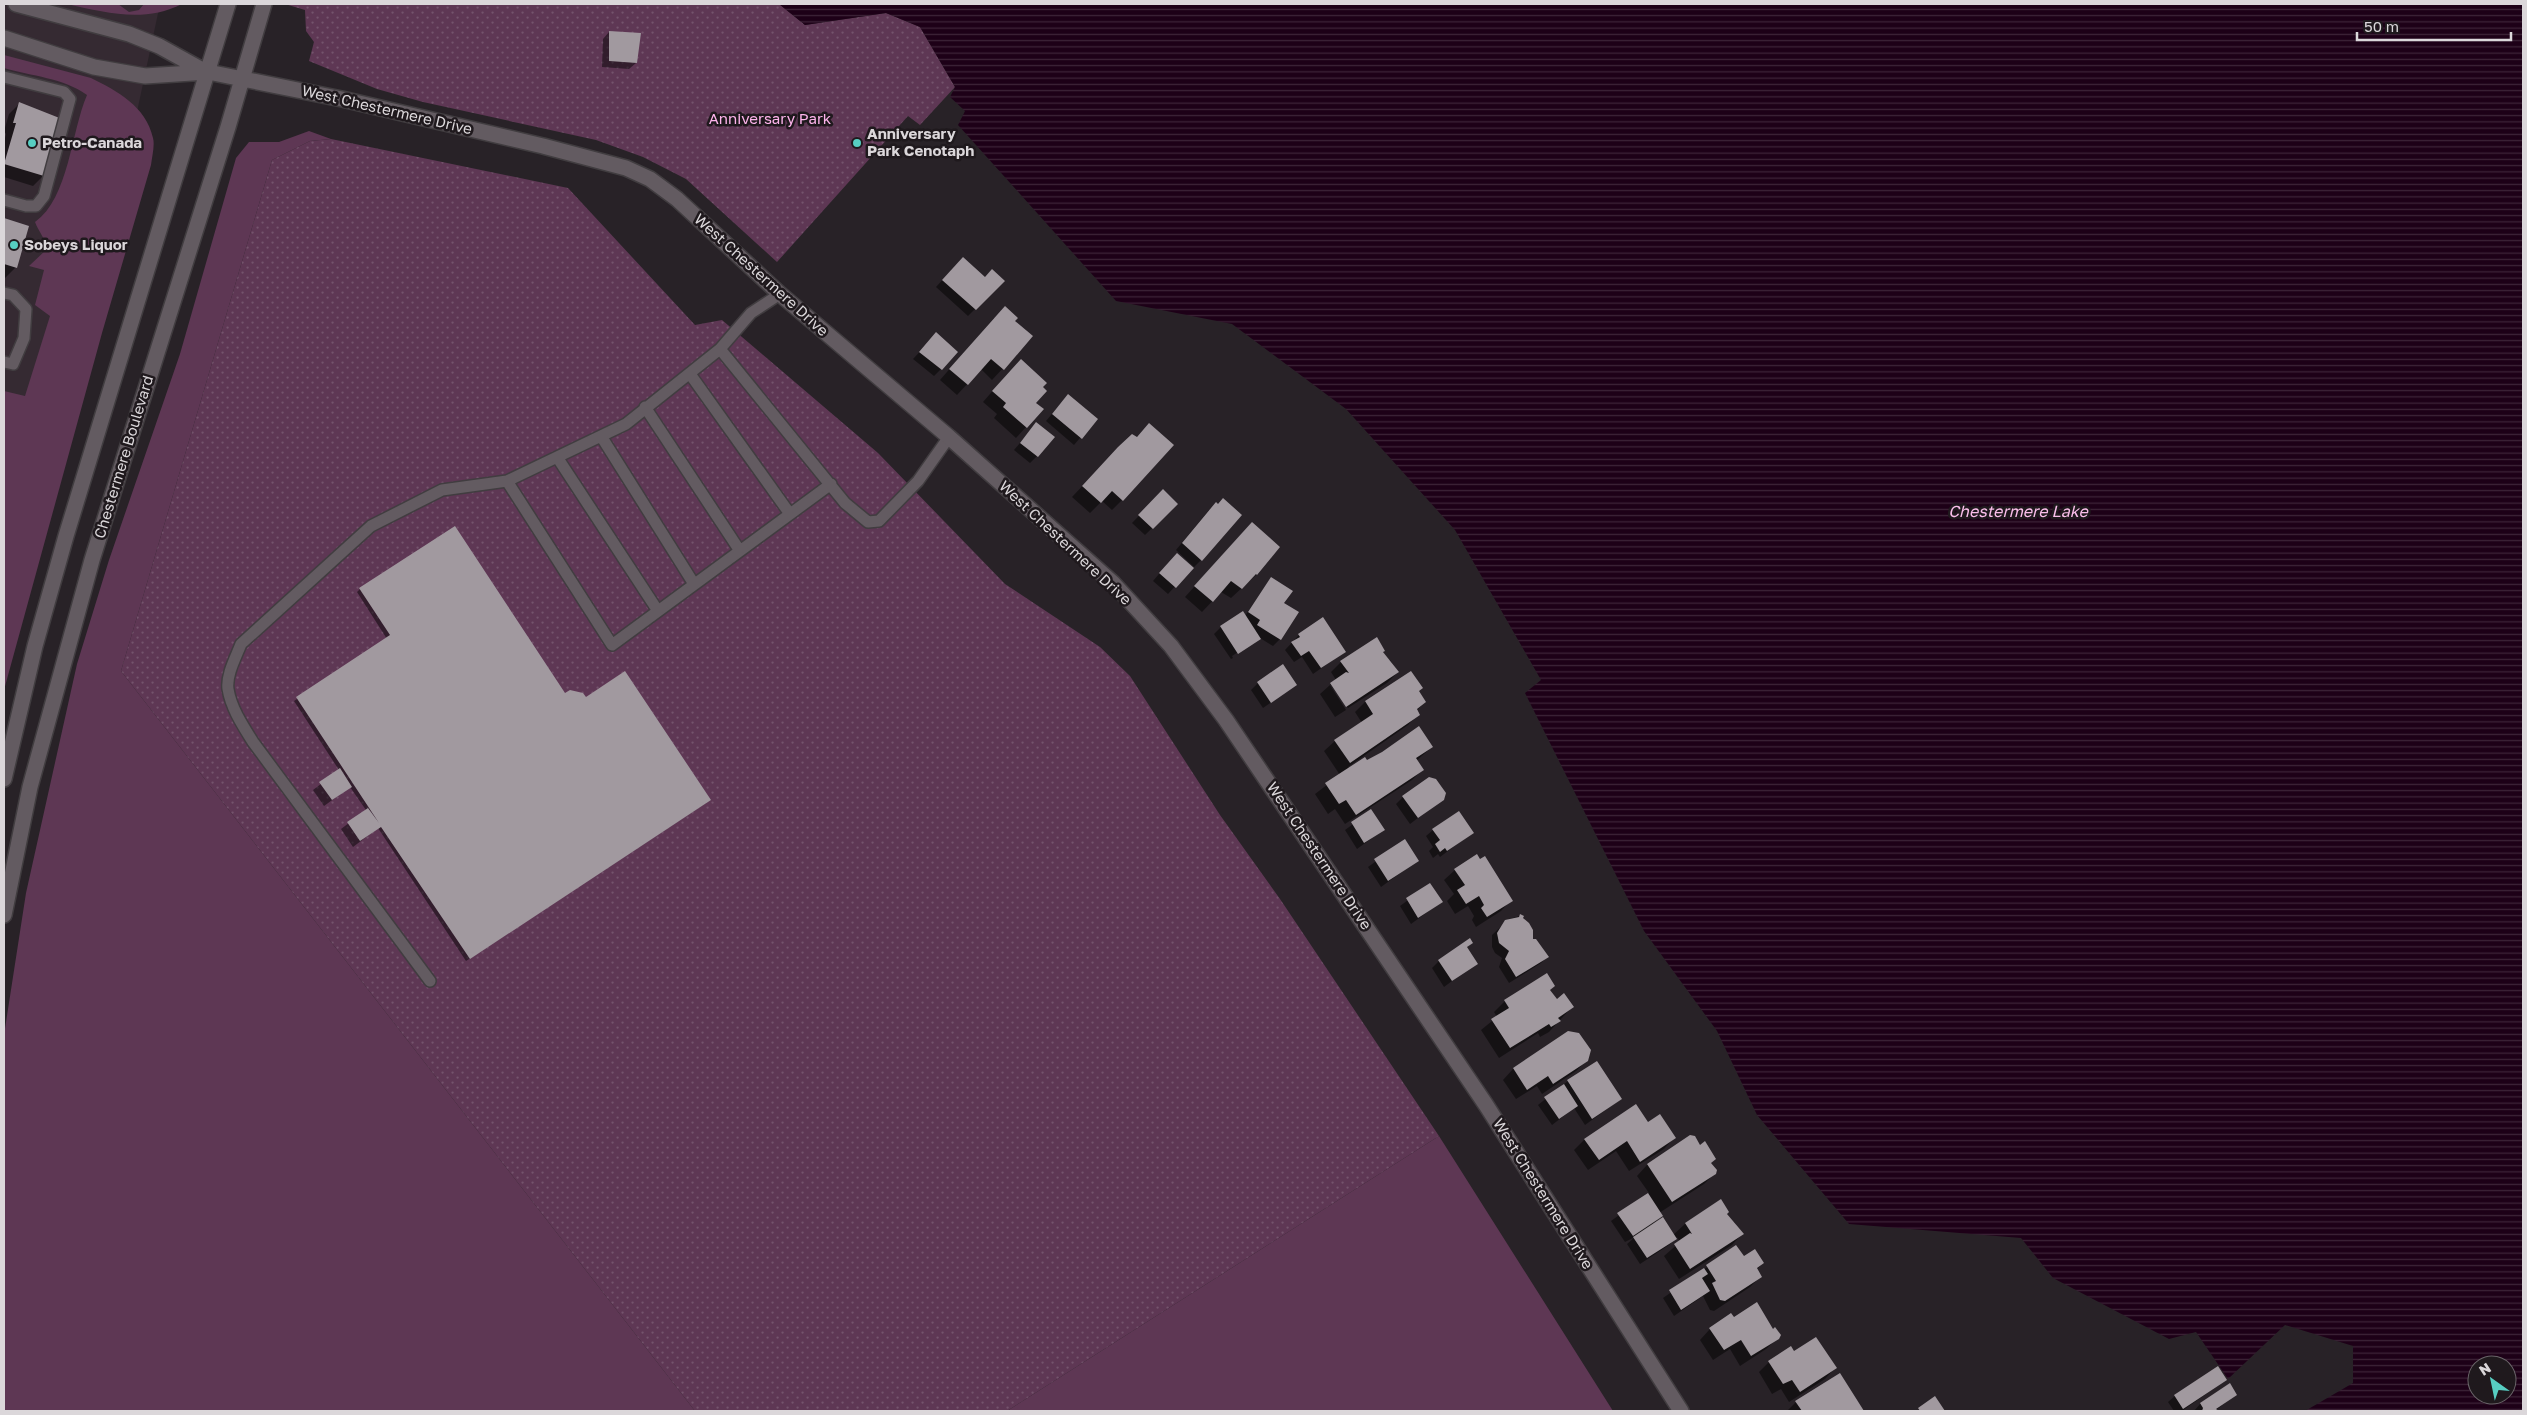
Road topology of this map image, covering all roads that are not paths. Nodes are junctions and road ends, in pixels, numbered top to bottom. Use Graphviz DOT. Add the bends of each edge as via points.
graph roads {
  1 [pos="16,4"];
  2 [pos="228,4"];
  3 [pos="264,4"];
  4 [pos="4,38"];
  5 [pos="208,72"];
  6 [pos="4,77"];
  7 [pos="242,80"];
  8 [pos="4,200"];
  9 [pos="4,293"];
  10 [pos="780,294"];
  11 [pos="720,349"];
  12 [pos="4,362"];
  13 [pos="690,374"];
  14 [pos="645,407"];
  15 [pos="601,436"];
  16 [pos="949,437"];
  17 [pos="557,457"];
  18 [pos="506,482"];
  19 [pos="831,484"];
  20 [pos="790,514"];
  21 [pos="740,551"];
  22 [pos="694,584"];
  23 [pos="658,611"];
  24 [pos="4,779"];
  25 [pos="4,914"];
  26 [pos="430,981"];
  27 [pos="1681,1411"];
  1 -- 5 [label="street, West Chestermere Drive" via="129,34"];
  2 -- 5 [label="street"];
  3 -- 7 [label="street, Chestermere Boulevard"];
  4 -- 5 [label="street, West Chestermere Drive" via="94,67 145,76"];
  5 -- 7 [label="street, West Chestermere Drive"];
  5 -- 24 [label="street" via="66,536 35,646"];
  6 -- 8 [label="lane" via="64,92 70,100 44,196 36,206"];
  7 -- 10 [label="street, West Chestermere Drive" via="380,108 626,168 650,179 677,199"];
  7 -- 25 [label="street, Chestermere Boulevard" via="92,560 30,787"];
  9 -- 12 [label="lane" via="13,295 26,309 24,338 13,364"];
  10 -- 11 [label="lane" via="750,313"];
  10 -- 16 [label="street, West Chestermere Drive"];
  11 -- 13 [label="lane"];
  11 -- 19 [label="lane"];
  13 -- 14 [label="lane"];
  13 -- 20 [label="lane"];
  14 -- 15 [label="lane" via="626,424"];
  14 -- 21 [label="lane"];
  15 -- 17 [label="lane"];
  15 -- 22 [label="lane"];
  16 -- 19 [label="lane" via="918,481 879,521 868,522 846,503"];
  16 -- 27 [label="street, West Chestermere Drive" via="1113,584 1171,646 1226,720 1486,1105"];
  17 -- 18 [label="lane"];
  17 -- 23 [label="lane"];
  18 -- 23 [label="lane" via="612,645"];
  18 -- 26 [label="lane" via="442,490 371,526 241,644 228,688 252,742"];
  19 -- 20 [label="lane"];
  20 -- 21 [label="lane"];
  21 -- 22 [label="lane"];
  22 -- 23 [label="lane"];
}
